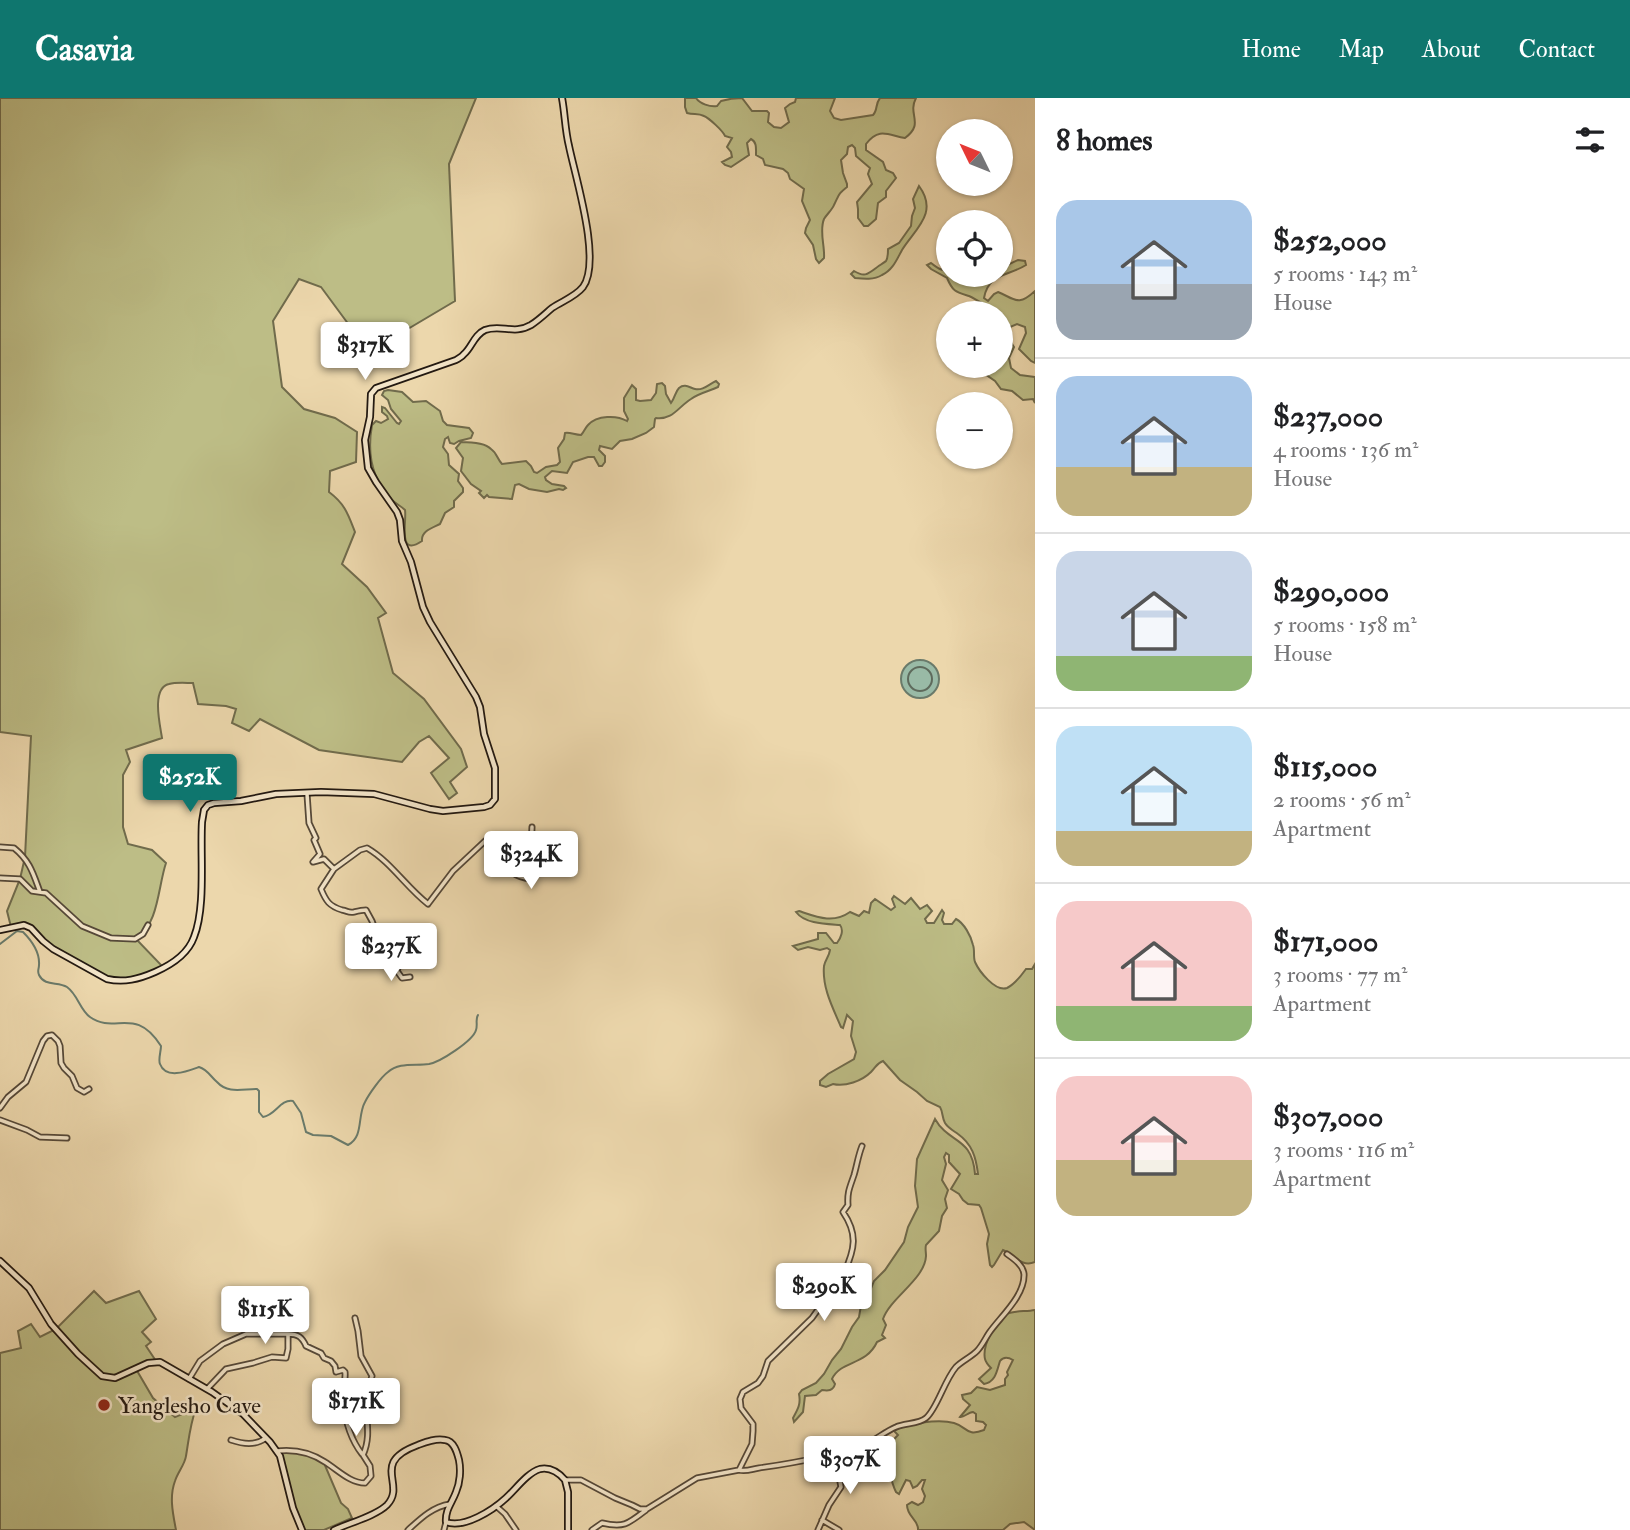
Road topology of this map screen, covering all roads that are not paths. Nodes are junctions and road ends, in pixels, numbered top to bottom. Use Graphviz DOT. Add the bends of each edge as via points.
graph roads {
  1 [pos="562,98"];
  2 [pos="307,794"];
  3 [pos="532,827"];
  4 [pos="0,847"];
  5 [pos="334,869"];
  6 [pos="0,878"];
  7 [pos="40,892"];
  8 [pos="148,925"];
  9 [pos="0,930"];
  10 [pos="410,977"];
  11 [pos="89,1089"];
  12 [pos="0,1108"];
  13 [pos="0,1120"];
  14 [pos="67,1138"];
  15 [pos="862,1146"];
  16 [pos="1007,1254"];
  17 [pos="0,1261"];
  18 [pos="260,1315"];
  19 [pos="355,1318"];
  20 [pos="262,1333"];
  21 [pos="288,1334"];
  22 [pos="189,1379"];
  23 [pos="207,1389"];
  24 [pos="266,1438"];
  25 [pos="231,1440"];
  26 [pos="277,1451"];
  27 [pos="363,1455"];
  28 [pos="835,1455"];
  29 [pos="739,1469"];
  30 [pos="565,1480"];
  31 [pos="450,1504"];
  32 [pos="496,1506"];
  33 [pos="647,1510"];
  34 [pos="822,1520"];
  35 [pos="446,1522"];
  36 [pos="302,1530"];
  37 [pos="334,1530"];
  38 [pos="408,1530"];
  39 [pos="444,1530"];
  40 [pos="516,1530"];
  41 [pos="568,1530"];
  42 [pos="592,1530"];
  43 [pos="818,1530"];
  44 [pos="839,1530"];
  1 -- 2 [label="main road" via="587,233 589,266 583,286 530,326 486,330 456,360 376,388 371,394 365,440 368,468 397,512 402,541 430,622 480,707 495,768 495,799 484,807 443,811 374,794"];
  2 -- 5 [label="street" via="309,823 320,854 313,862 324,859"];
  2 -- 9 [label="main road" via="208,805 202,822 197,928 189,948 164,968 117,982 63,956 28,926"];
  3 -- 5 [label="street" via="531,849 525,858 533,879 512,873 485,841 453,871 428,904 367,848"];
  4 -- 7 [label="street" via="14,848 25,857"];
  5 -- 10 [label="street" via="321,888 330,904 349,912 366,910 379,940 398,961 397,971 402,978"];
  6 -- 7 [label="street" via="20,879 32,891"];
  7 -- 8 [label="street" via="82,926 111,939 135,939"];
  11 -- 12 [label="street" via="77,1088 61,1063 58,1041 47,1036 26,1082"];
  13 -- 14 [label="street" via="40,1137"];
  15 -- 29 [label="street" via="843,1212 854,1236 848,1266 812,1318 768,1361 758,1383 743,1392 741,1408 753,1424 753,1432"];
  16 -- 28 [label="street" via="1022,1268 1019,1293 980,1347 957,1366 929,1415"];
  17 -- 22 [label="main road" via="29,1288 51,1324 102,1376 122,1376 156,1361"];
  18 -- 20 [label="street"];
  19 -- 27 [label="street" via="361,1356 372,1376 366,1401 369,1436"];
  20 -- 21 [label="street"];
  20 -- 22 [label="street" via="223,1343 200,1361"];
  21 -- 23 [label="street" via="286,1358 272,1357 226,1369"];
  21 -- 27 [label="street" via="300,1336 306,1346 331,1362 336,1372 345,1372 343,1398 353,1440"];
  22 -- 23 [label="main road"];
  23 -- 24 [label="main road" via="243,1414"];
  24 -- 25 [label="street" via="250,1444"];
  24 -- 26 [label="main road"];
  26 -- 27 [label="street" via="310,1454 360,1483 371,1476"];
  26 -- 36 [label="main road"];
  28 -- 29 [label="street"];
  28 -- 34 [label="street" via="842,1487"];
  29 -- 33 [label="street" via="697,1478"];
  30 -- 32 [label="main road" via="552,1470 539,1470"];
  30 -- 33 [label="street" via="581,1479 615,1499"];
  30 -- 41 [label="main road"];
  31 -- 35 [label="main road"];
  31 -- 37 [label="main road" via="458,1485 457,1451 447,1440 433,1440 397,1455 388,1504"];
  31 -- 38 [label="street" via="429,1512"];
  32 -- 35 [label="main road" via="474,1520"];
  32 -- 40 [label="street"];
  33 -- 42 [label="street" via="621,1526 602,1523"];
  34 -- 43 [label="street"];
  34 -- 44 [label="street"];
  35 -- 39 [label="street"];
}
